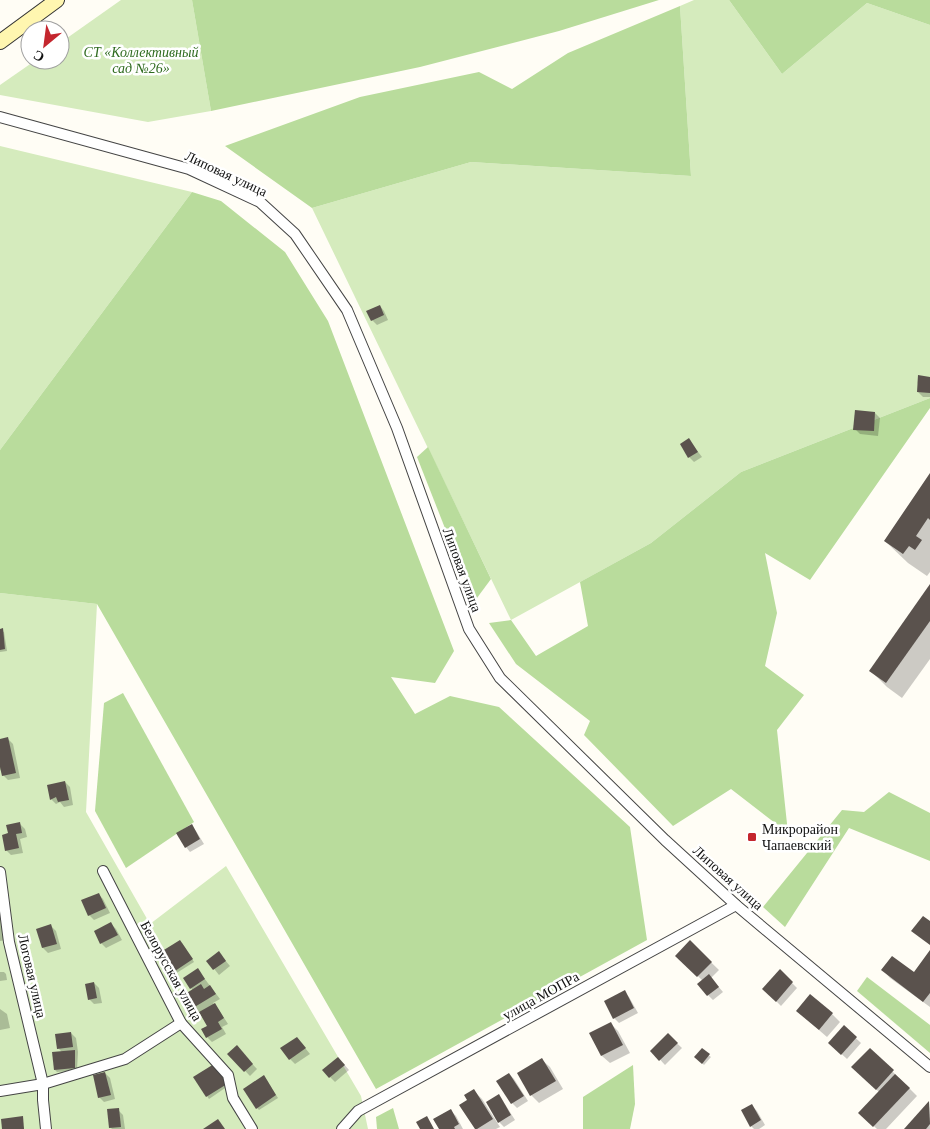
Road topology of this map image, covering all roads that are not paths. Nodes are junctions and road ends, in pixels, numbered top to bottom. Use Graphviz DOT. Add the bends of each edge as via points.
graph roads {
  1 [pos="57,0"];
  2 [pos="0,42"];
  3 [pos="0,117"];
  4 [pos="0,872"];
  5 [pos="103,872"];
  6 [pos="736,906"];
  7 [pos="4,944"];
  8 [pos="181,1023"];
  9 [pos="930,1067"];
  10 [pos="43,1084"];
  11 [pos="0,1091"];
  12 [pos="46,1129"];
  13 [pos="252,1129"];
  14 [pos="342,1129"];
  1 -- 2 [label="main road"];
  3 -- 6 [label="street, Липовая улица" via="189,169 260,202 295,234 347,310 396,428 469,630 500,678"];
  4 -- 7 [label="street, Логовая улица"];
  5 -- 8 [label="street, Белорусская улица"];
  6 -- 9 [label="street, Липовая улица"];
  6 -- 14 [label="street, улица МОПРа" via="358,1111"];
  7 -- 10 [label="street, Логовая улица"];
  8 -- 10 [label="street" via="125,1059"];
  8 -- 13 [label="street, Белорусская улица" via="228,1075 233,1098"];
  10 -- 11 [label="street"];
  10 -- 12 [label="street, Логовая улица"];
}
